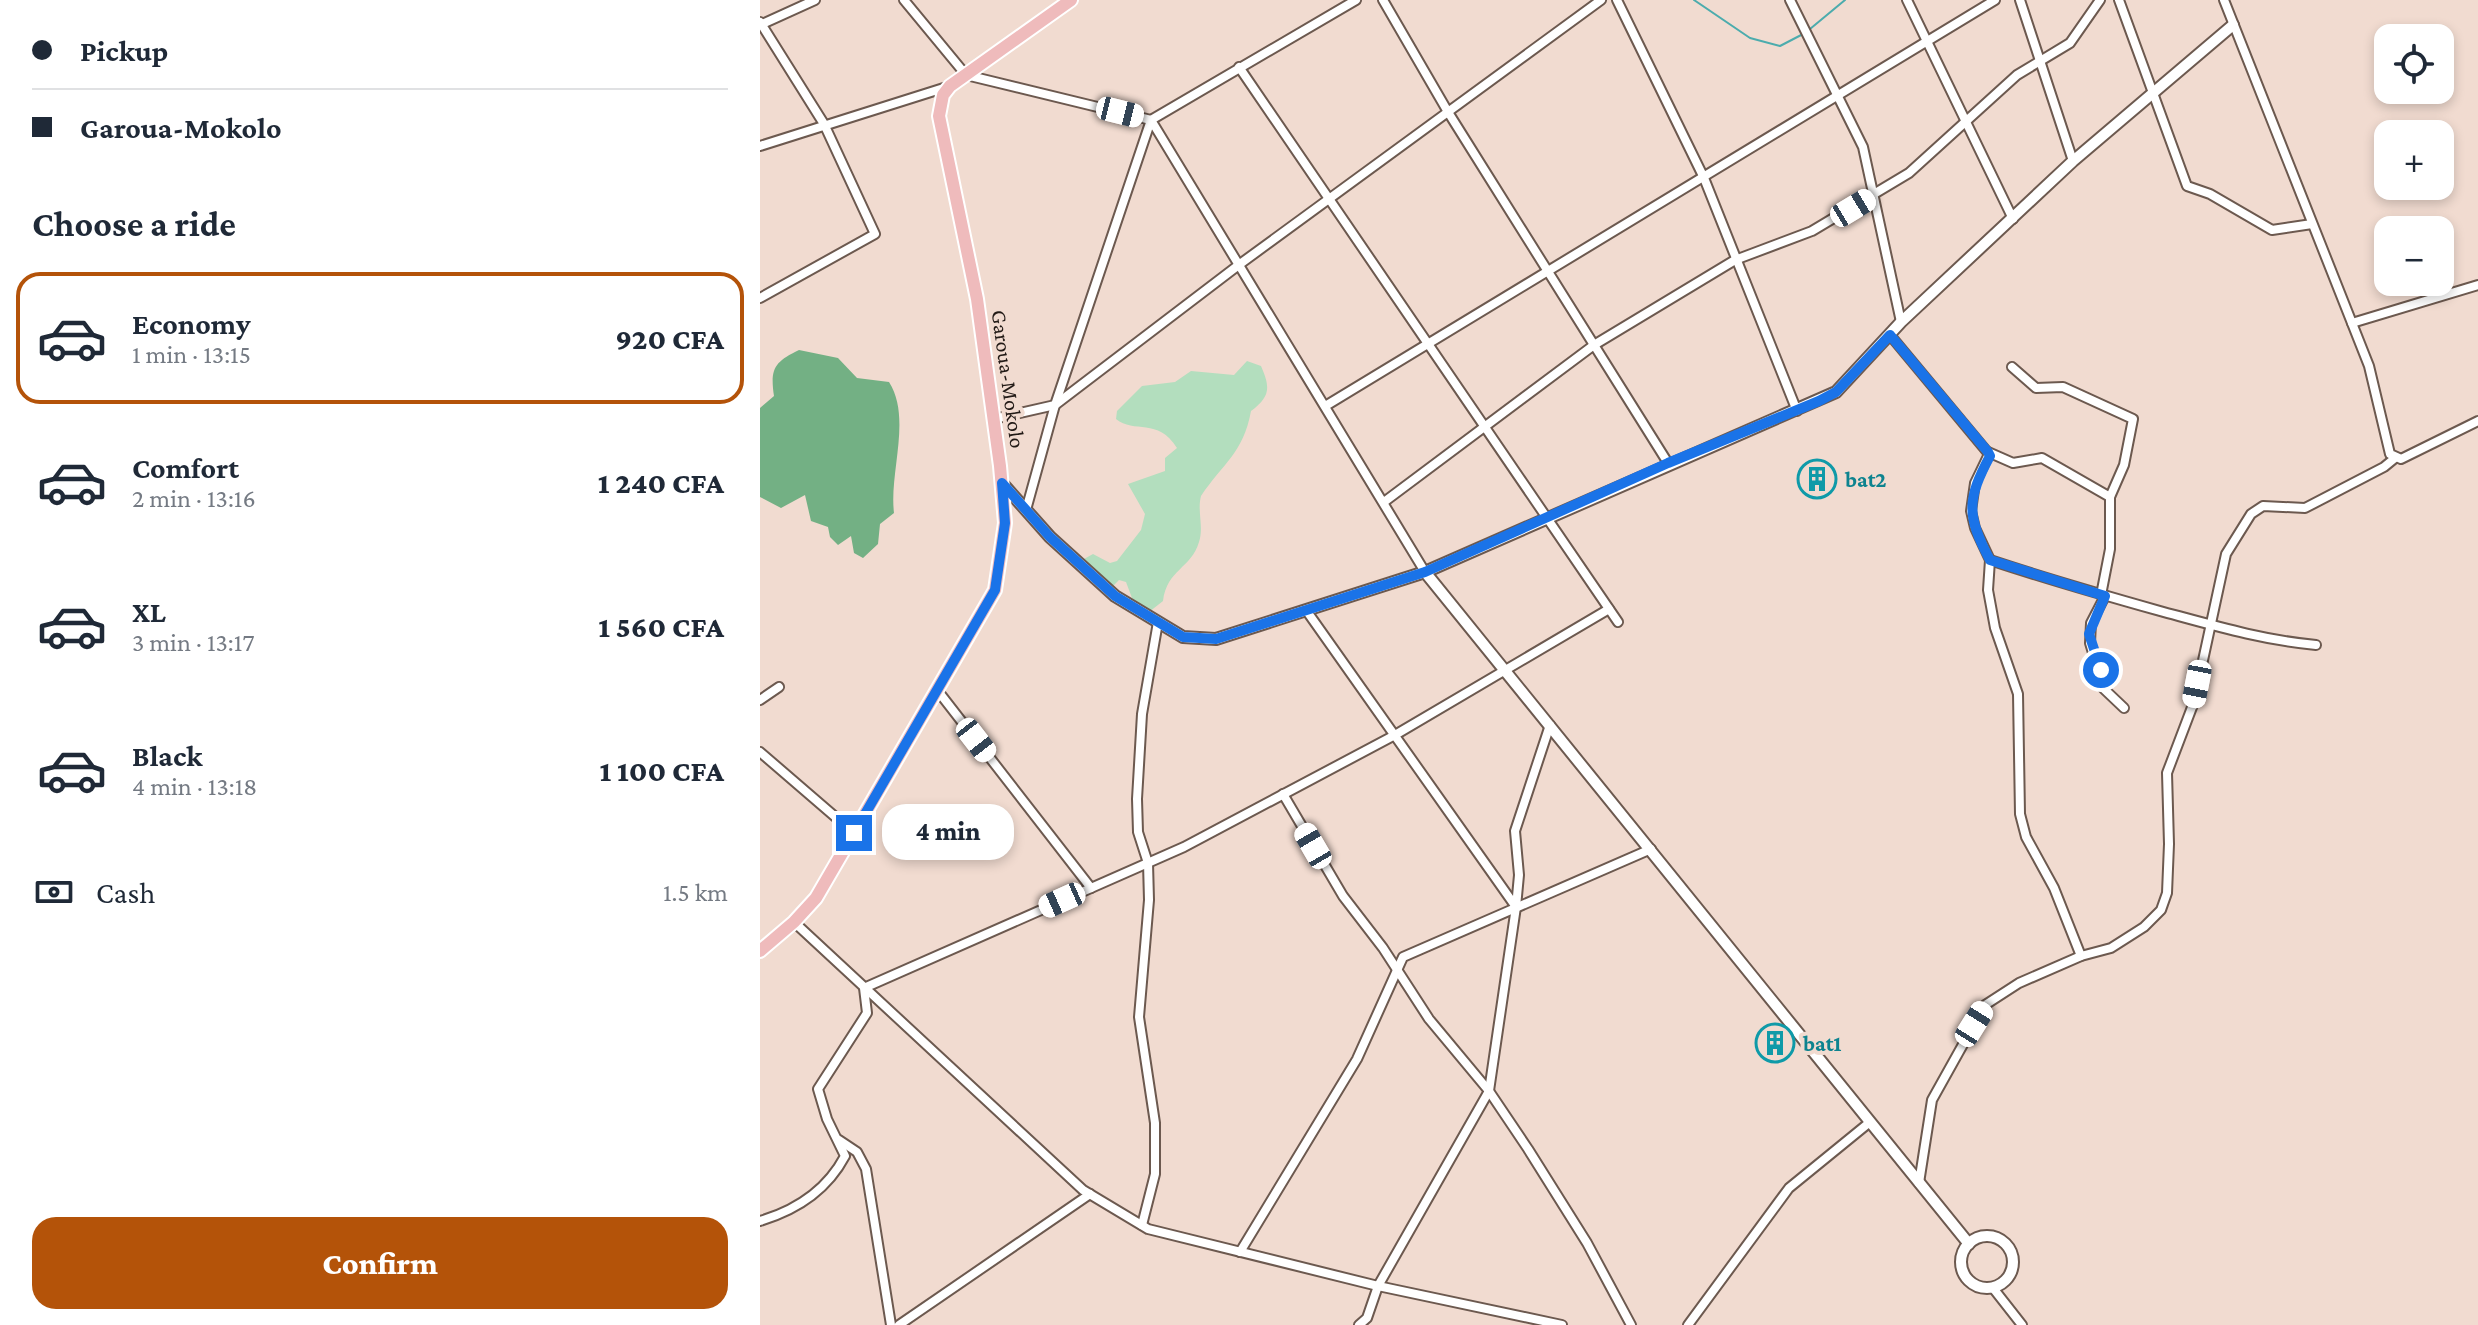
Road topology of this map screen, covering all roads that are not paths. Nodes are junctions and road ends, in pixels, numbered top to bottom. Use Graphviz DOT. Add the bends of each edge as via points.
graph roads {
  1 [pos="815,0"];
  2 [pos="904,0"];
  3 [pos="1071,0"];
  4 [pos="1356,0"];
  5 [pos="1383,0"];
  6 [pos="1601,0"];
  7 [pos="1617,0"];
  8 [pos="1790,0"];
  9 [pos="1907,0"];
  10 [pos="1995,0"];
  11 [pos="2020,0"];
  12 [pos="2100,0"];
  13 [pos="2119,0"];
  14 [pos="2224,0"];
  15 [pos="761,24"];
  16 [pos="2233,25"];
  17 [pos="1927,42"];
  18 [pos="2039,59"];
  19 [pos="1239,67"];
  20 [pos="966,75"];
  21 [pos="950,86"];
  22 [pos="2154,93"];
  23 [pos="1840,96"];
  24 [pos="1448,112"];
  25 [pos="1151,120"];
  26 [pos="1967,122"];
  27 [pos="824,124"];
  28 [pos="760,146"];
  29 [pos="2073,161"];
  30 [pos="1704,178"];
  31 [pos="1876,195"];
  32 [pos="1329,199"];
  33 [pos="2013,219"];
  34 [pos="2312,224"];
  35 [pos="1735,260"];
  36 [pos="1240,264"];
  37 [pos="1548,272"];
  38 [pos="2478,285"];
  39 [pos="761,294"];
  40 [pos="1901,322"];
  41 [pos="2352,323"];
  42 [pos="1890,335"];
  43 [pos="1428,344"];
  44 [pos="1594,345"];
  45 [pos="2012,367"];
  46 [pos="1055,405"];
  47 [pos="1327,405"];
  48 [pos="1797,411"];
  49 [pos="994,419"];
  50 [pos="2478,421"];
  51 [pos="1483,425"];
  52 [pos="1988,452"];
  53 [pos="2395,458"];
  54 [pos="1668,463"];
  55 [pos="1002,483"];
  56 [pos="2110,497"];
  57 [pos="1384,502"];
  58 [pos="1026,510"];
  59 [pos="1547,517"];
  60 [pos="1990,560"];
  61 [pos="1425,572"];
  62 [pos="2103,596"];
  63 [pos="1609,609"];
  64 [pos="1306,610"];
  65 [pos="1158,622"];
  66 [pos="1618,622"];
  67 [pos="2210,625"];
  68 [pos="2316,645"];
  69 [pos="1507,670"];
  70 [pos="779,687"];
  71 [pos="938,691"];
  72 [pos="760,700"];
  73 [pos="2124,708"];
  74 [pos="1550,725"];
  75 [pos="1395,735"];
  76 [pos="760,752"];
  77 [pos="1283,794"];
  78 [pos="854,833"];
  79 [pos="1651,849"];
  80 [pos="1148,863"];
  81 [pos="1091,888"];
  82 [pos="1516,907"];
  83 [pos="794,922"];
  84 [pos="760,951"];
  85 [pos="2081,956"];
  86 [pos="1399,972"];
  87 [pos="864,988"];
  88 [pos="1489,1091"];
  89 [pos="1870,1122"];
  90 [pos="839,1139"];
  91 [pos="1919,1183"];
  92 [pos="1090,1194"];
  93 [pos="760,1221"];
  94 [pos="1142,1225"];
  95 [pos="1969,1244"];
  96 [pos="1240,1252"];
  97 [pos="1378,1286"];
  98 [pos="1993,1288"];
  99 [pos="891,1325"];
  100 [pos="899,1325"];
  101 [pos="1359,1325"];
  102 [pos="1562,1325"];
  103 [pos="1631,1325"];
  104 [pos="1688,1325"];
  105 [pos="2022,1325"];
  1 -- 15 [label="street"];
  2 -- 20 [label="street"];
  3 -- 20 [label="main road"];
  4 -- 19 [label="street"];
  5 -- 24 [label="street"];
  6 -- 24 [label="street"];
  7 -- 30 [label="street"];
  8 -- 23 [label="street"];
  9 -- 17 [label="street"];
  10 -- 17 [label="street"];
  11 -- 18 [label="street"];
  12 -- 18 [label="street" via="2077,36"];
  13 -- 22 [label="street"];
  14 -- 16 [label="street"];
  15 -- 27 [label="street"];
  16 -- 22 [label="street"];
  16 -- 34 [label="street"];
  17 -- 23 [label="street"];
  17 -- 26 [label="street"];
  18 -- 26 [label="street"];
  18 -- 29 [label="street"];
  19 -- 25 [label="street"];
  19 -- 32 [label="street"];
  20 -- 21 [label="main road"];
  20 -- 25 [label="street"];
  21 -- 27 [label="street"];
  21 -- 49 [label="main road, Garoua-Mokolo" via="939,116 977,299"];
  22 -- 29 [label="street"];
  22 -- 34 [label="street" via="2189,189 2210,194 2272,230"];
  23 -- 30 [label="street"];
  23 -- 31 [label="street" via="1857,131"];
  24 -- 32 [label="street"];
  24 -- 37 [label="street"];
  25 -- 36 [label="street"];
  25 -- 46 [label="street"];
  26 -- 31 [label="street"];
  26 -- 33 [label="street"];
  27 -- 28 [label="street"];
  27 -- 39 [label="street" via="875,234"];
  29 -- 33 [label="street"];
  30 -- 35 [label="street"];
  30 -- 37 [label="street"];
  31 -- 35 [label="street" via="1812,231"];
  31 -- 40 [label="street"];
  32 -- 36 [label="street"];
  32 -- 43 [label="street"];
  33 -- 40 [label="street"];
  34 -- 41 [label="street"];
  35 -- 44 [label="street"];
  35 -- 48 [label="street"];
  36 -- 46 [label="street"];
  36 -- 47 [label="street"];
  37 -- 43 [label="street"];
  37 -- 44 [label="street"];
  38 -- 41 [label="street"];
  40 -- 42 [label="street"];
  41 -- 53 [label="street"];
  42 -- 48 [label="street" via="1836,392"];
  42 -- 52 [label="street"];
  43 -- 47 [label="street"];
  43 -- 51 [label="street"];
  44 -- 51 [label="street"];
  44 -- 54 [label="street"];
  45 -- 56 [label="street" via="2036,388 2063,387 2133,419 2124,465"];
  46 -- 49 [label="street"];
  46 -- 58 [label="street"];
  47 -- 57 [label="street"];
  48 -- 54 [label="street"];
  49 -- 55 [label="main road, Garoua-Mokolo"];
  50 -- 53 [label="street"];
  51 -- 57 [label="street"];
  51 -- 59 [label="street"];
  52 -- 56 [label="street" via="2013,463 2042,458"];
  52 -- 60 [label="street" via="1971,511"];
  53 -- 67 [label="street" via="2305,508 2271,504 2256,510 2226,554"];
  54 -- 59 [label="street"];
  55 -- 58 [label="street"];
  55 -- 71 [label="main road, Garoua-Mokolo" via="1005,523 995,590"];
  56 -- 62 [label="street"];
  57 -- 61 [label="street"];
  58 -- 65 [label="street" via="1115,596"];
  59 -- 61 [label="street"];
  59 -- 63 [label="street"];
  60 -- 62 [label="street"];
  60 -- 85 [label="street" via="1988,590 2019,707 2023,829"];
  61 -- 64 [label="street"];
  61 -- 69 [label="street"];
  62 -- 67 [label="street"];
  62 -- 73 [label="street" via="2091,623 2090,643 2104,689"];
  63 -- 66 [label="street"];
  63 -- 69 [label="street"];
  64 -- 65 [label="street" via="1216,639 1183,637"];
  64 -- 75 [label="street"];
  65 -- 80 [label="street" via="1142,714 1137,799 1138,832"];
  67 -- 68 [label="street"];
  67 -- 85 [label="street" via="2194,702 2167,773 2165,901 2155,918 2129,938"];
  69 -- 74 [label="street"];
  69 -- 75 [label="street"];
  70 -- 72 [label="street"];
  71 -- 78 [label="main road, Garoua-Mokolo"];
  71 -- 81 [label="street"];
  74 -- 79 [label="street"];
  74 -- 82 [label="street" via="1515,831"];
  75 -- 77 [label="street"];
  75 -- 82 [label="street"];
  76 -- 78 [label="street"];
  77 -- 80 [label="street"];
  77 -- 86 [label="street" via="1343,896"];
  78 -- 83 [label="main road, Garoua-Mokolo" via="816,898"];
  79 -- 82 [label="street"];
  79 -- 89 [label="street"];
  80 -- 81 [label="street"];
  80 -- 94 [label="street" via="1139,1017 1155,1123 1155,1174"];
  81 -- 87 [label="street"];
  82 -- 86 [label="street" via="1403,957"];
  82 -- 88 [label="street"];
  83 -- 84 [label="main road, Garoua-Mokolo"];
  83 -- 87 [label="street"];
  85 -- 91 [label="street" via="2019,983 1985,1005 1932,1100"];
  86 -- 88 [label="street" via="1429,1019"];
  86 -- 96 [label="street" via="1357,1059"];
  87 -- 90 [label="street" via="867,1013 818,1089"];
  87 -- 92 [label="street"];
  88 -- 97 [label="street"];
  88 -- 103 [label="street" via="1587,1243"];
  89 -- 91 [label="street"];
  89 -- 104 [label="street" via="1789,1188"];
  90 -- 93 [label="street" via="845,1156 833,1180"];
  90 -- 99 [label="street" via="857,1152 866,1169"];
  91 -- 95 [label="street"];
  92 -- 94 [label="street"];
  92 -- 100 [label="street"];
  94 -- 96 [label="street"];
  95 -- 98 [label="street" via="1962,1258 1966,1277"];
  95 -- 98 [label="street" via="1992,1237 2009,1248 2009,1276"];
  96 -- 97 [label="street"];
  97 -- 101 [label="street" via="1367,1318"];
  97 -- 102 [label="street"];
  98 -- 105 [label="street"];
}
